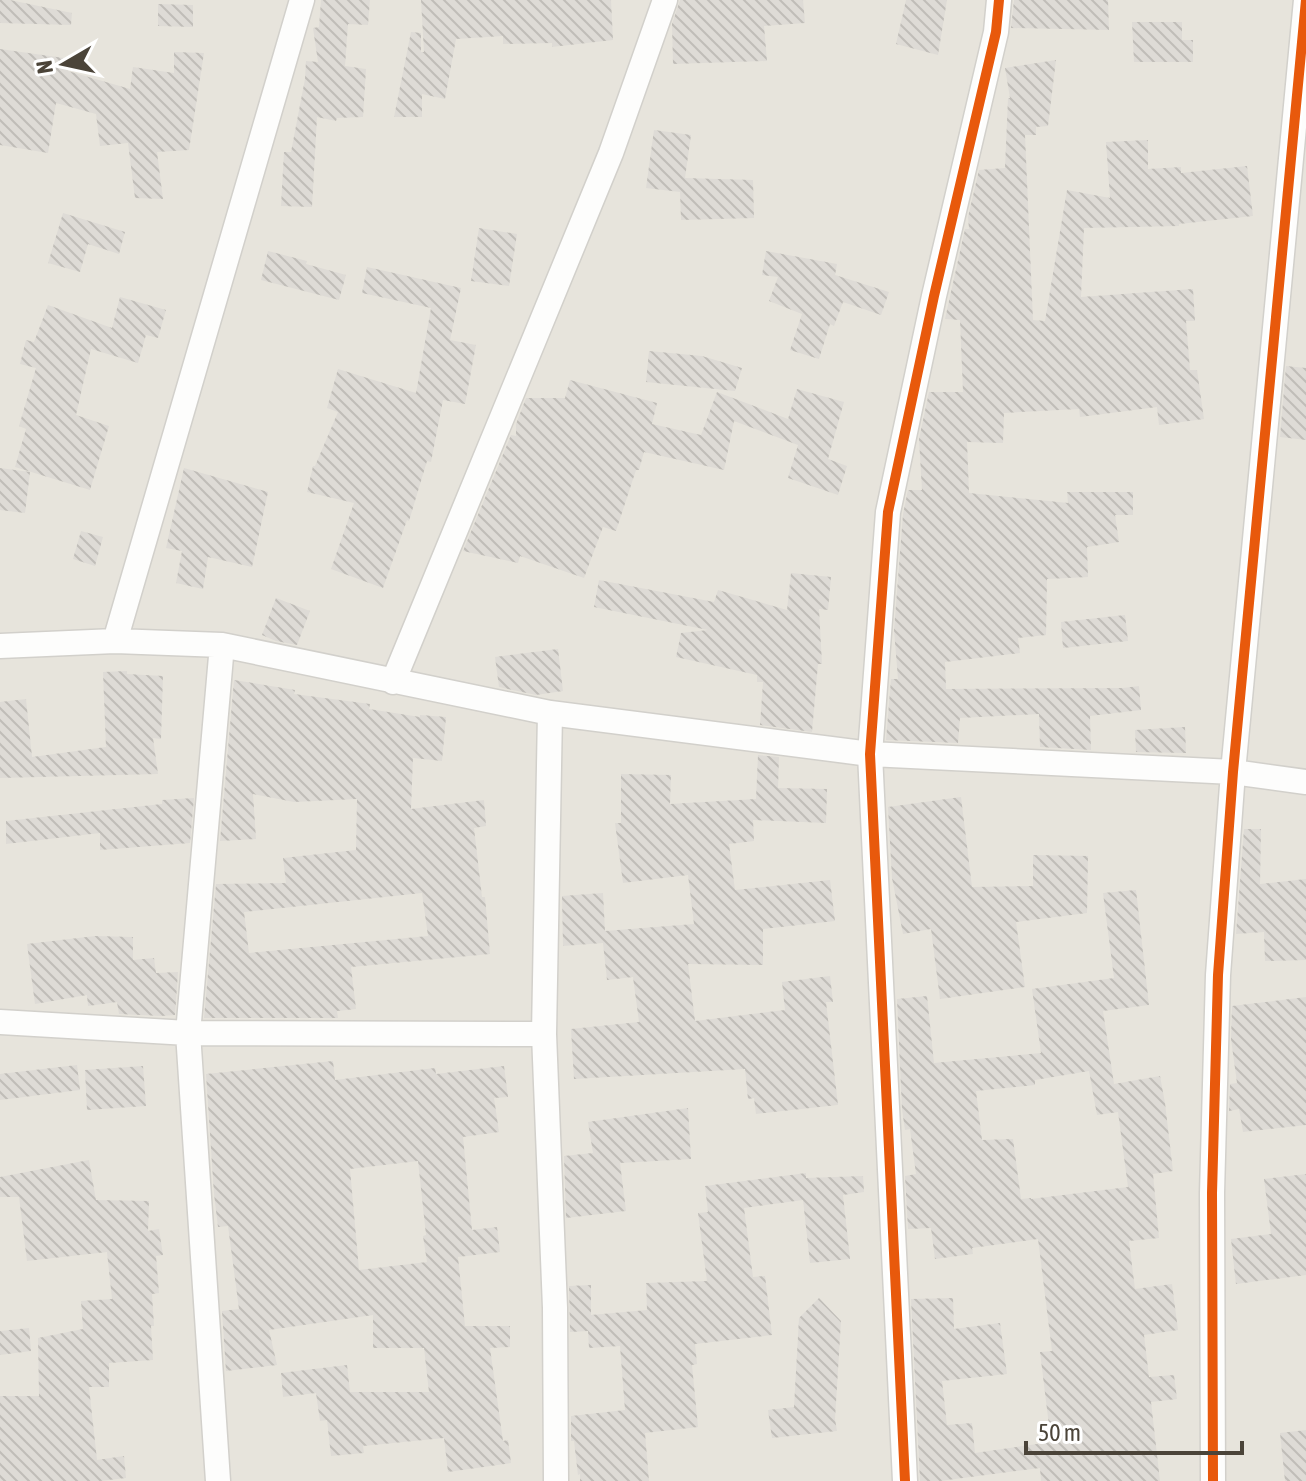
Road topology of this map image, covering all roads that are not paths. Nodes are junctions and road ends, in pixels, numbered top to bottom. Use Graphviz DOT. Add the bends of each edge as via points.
graph roads {
  1 [pos="302,0"];
  2 [pos="665,0"];
  3 [pos="999,0"];
  4 [pos="1306,0"];
  5 [pos="115,641"];
  6 [pos="222,645"];
  7 [pos="0,646"];
  8 [pos="393,682"];
  9 [pos="550,713"];
  10 [pos="870,754"];
  11 [pos="1233,772"];
  12 [pos="1306,782"];
  13 [pos="0,1022"];
  14 [pos="188,1033"];
  15 [pos="544,1034"];
  16 [pos="218,1481"];
  17 [pos="556,1481"];
  18 [pos="905,1481"];
  19 [pos="1213,1481"];
  1 -- 5 [label="street"];
  2 -- 8 [label="street" via="611,153"];
  3 -- 10 [label="street" via="888,512"];
  4 -- 11 [label="street"];
  5 -- 6 [label="street"];
  5 -- 7 [label="street"];
  6 -- 8 [label="street"];
  6 -- 14 [label="street"];
  8 -- 9 [label="street"];
  9 -- 10 [label="street"];
  9 -- 15 [label="street"];
  10 -- 11 [label="street"];
  10 -- 18 [label="street"];
  11 -- 12 [label="street"];
  11 -- 19 [label="street" via="1218,975"];
  13 -- 14 [label="street"];
  14 -- 15 [label="street"];
  14 -- 16 [label="street"];
  15 -- 17 [label="street"];
}
